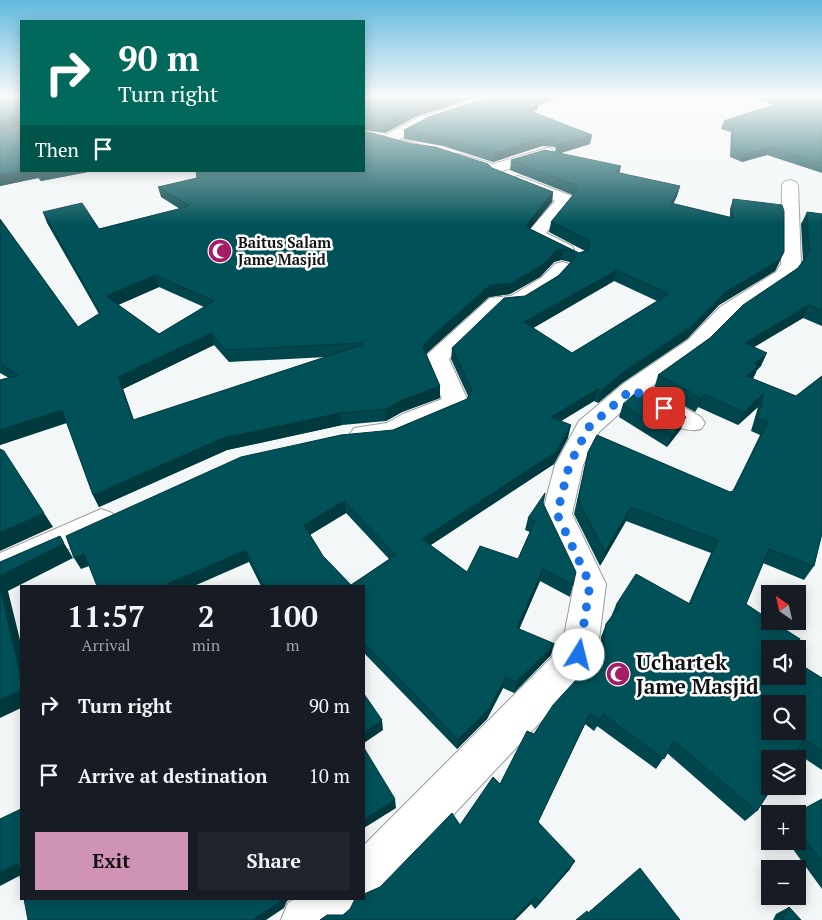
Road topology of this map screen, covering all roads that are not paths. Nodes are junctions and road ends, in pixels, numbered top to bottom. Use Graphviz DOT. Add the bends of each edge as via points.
graph roads {
  1 [pos="387,140"];
  2 [pos="429,150"];
  3 [pos="548,151"];
  4 [pos="446,154"];
  5 [pos="493,169"];
  6 [pos="790,185"];
  7 [pos="632,389"];
  8 [pos="692,423"];
  9 [pos="342,436"];
  10 [pos="123,511"];
  11 [pos="0,567"];
  12 [pos="365,876"];
  13 [pos="333,900"];
  14 [pos="305,920"];
  1 -- 2 [label="street"];
  3 -- 5 [label="street"];
  4 -- 5 [label="street"];
  5 -- 9 [label="street" via="566,199 535,234 569,262 548,282 515,302 497,302 437,358 456,403 392,431"];
  6 -- 7 [label="street" via="791,264 784,276 728,312 696,345"];
  7 -- 8 [label="street"];
  7 -- 12 [label="street" via="588,428 569,466 557,514 590,584 579,655"];
  10 -- 11 [label="street"];
  13 -- 14 [label="street"];
}
